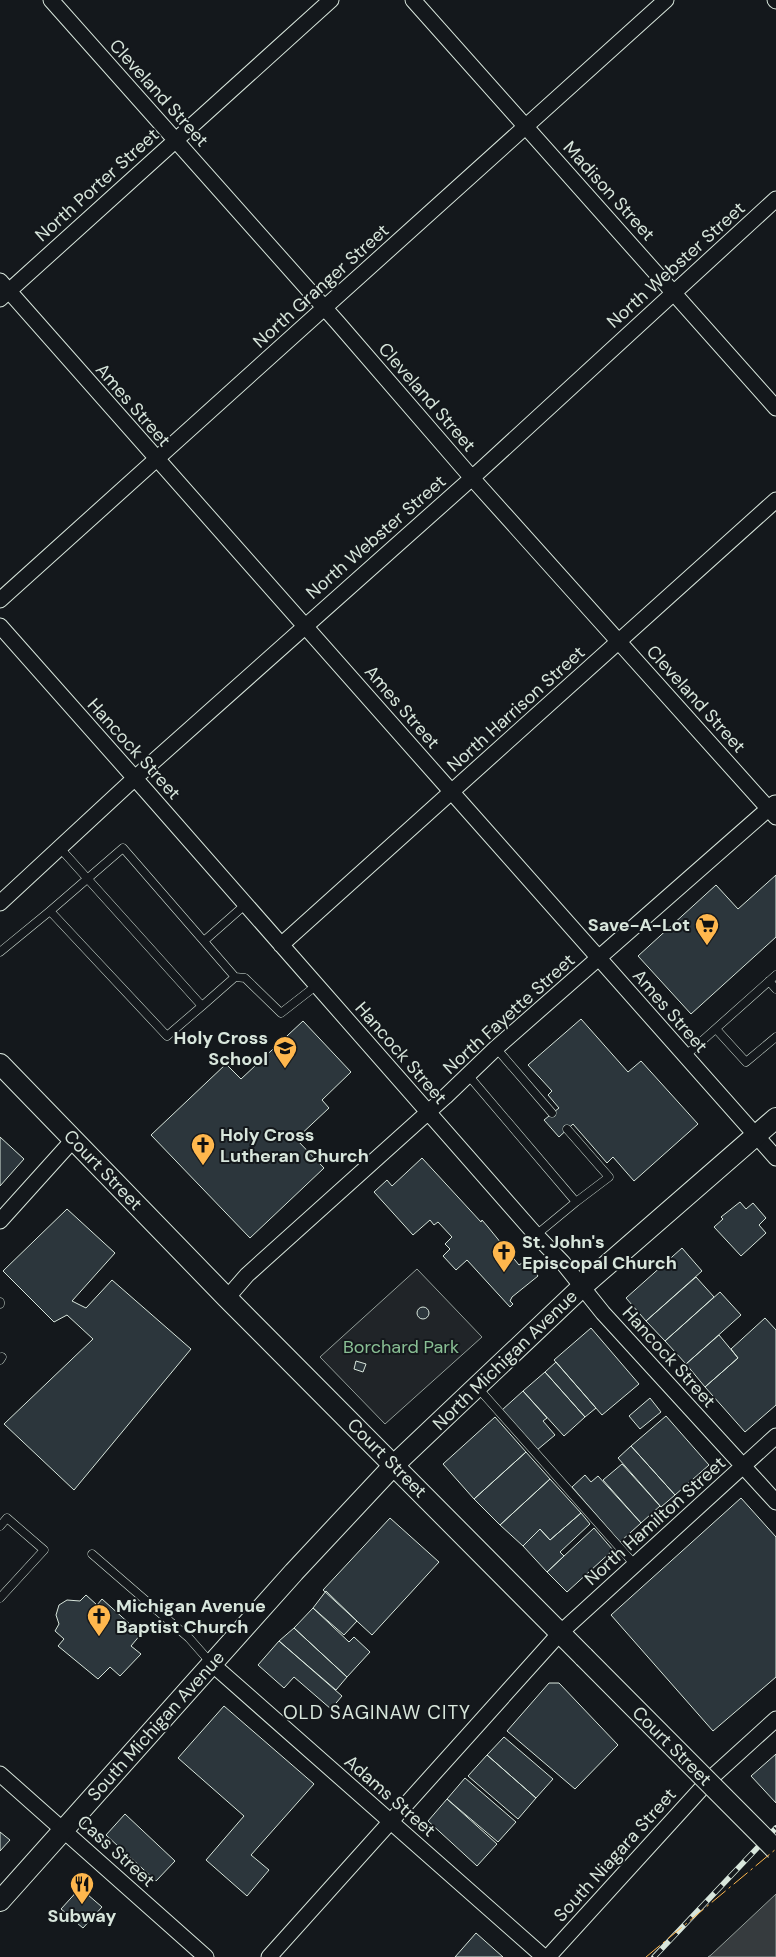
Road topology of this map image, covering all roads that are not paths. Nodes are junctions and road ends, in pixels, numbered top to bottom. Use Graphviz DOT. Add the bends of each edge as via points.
graph roads {
  1 [pos="51,0"];
  2 [pos="331,0"];
  3 [pos="413,0"];
  4 [pos="666,0"];
  5 [pos="525,126"];
  6 [pos="175,140"];
  7 [pos="776,199"];
  8 [pos="3,290"];
  9 [pos="674,292"];
  10 [pos="325,308"];
  11 [pos="776,408"];
  12 [pos="155,460"];
  13 [pos="472,478"];
  14 [pos="776,500"];
  15 [pos="0,600"];
  16 [pos="304,625"];
  17 [pos="0,626"];
  18 [pos="620,642"];
  19 [pos="135,778"];
  20 [pos="452,792"];
  21 [pos="774,809"];
  22 [pos="59,847"];
  23 [pos="86,878"];
  24 [pos="0,903"];
  25 [pos="246,904"];
  26 [pos="50,911"];
  27 [pos="204,941"];
  28 [pos="281,945"];
  29 [pos="0,952"];
  30 [pos="598,958"];
  31 [pos="776,975"];
  32 [pos="234,977"];
  33 [pos="769,981"];
  34 [pos="317,985"];
  35 [pos="776,989"];
  36 [pos="202,1006"];
  37 [pos="716,1028"];
  38 [pos="776,1037"];
  39 [pos="496,1048"];
  40 [pos="685,1056"];
  41 [pos="0,1064"];
  42 [pos="468,1075"];
  43 [pos="428,1111"];
  44 [pos="552,1113"];
  45 [pos="776,1118"];
  46 [pos="567,1129"];
  47 [pos="756,1136"];
  48 [pos="73,1140"];
  49 [pos="776,1158"];
  50 [pos="576,1202"];
  51 [pos="0,1221"];
  52 [pos="536,1236"];
  53 [pos="583,1286"];
  54 [pos="227,1298"];
  55 [pos="477,1387"];
  56 [pos="776,1436"];
  57 [pos="394,1465"];
  58 [pos="743,1466"];
  59 [pos="776,1502"];
  60 [pos="0,1526"];
  61 [pos="92,1554"];
  62 [pos="636,1566"];
  63 [pos="0,1598"];
  64 [pos="560,1633"];
  65 [pos="212,1664"];
  66 [pos="776,1719"];
  67 [pos="0,1774"];
  68 [pos="390,1821"];
  69 [pos="63,1829"];
  70 [pos="776,1850"];
  71 [pos="0,1901"];
  72 [pos="206,1957"];
  73 [pos="269,1957"];
  74 [pos="544,1957"];
  75 [pos="548,1957"];
  1 -- 6 [label="street, Cleveland Street"];
  2 -- 6 [label="street, North Porter Street"];
  3 -- 5 [label="street, Madison Street"];
  4 -- 5 [label="street, North Granger Street"];
  5 -- 9 [label="street, Madison Street"];
  5 -- 10 [label="street, North Granger Street"];
  6 -- 8 [label="street, North Porter Street"];
  6 -- 10 [label="street, Cleveland Street"];
  7 -- 9 [label="street, North Webster Street"];
  8 -- 12 [label="street, Ames Street"];
  9 -- 11 [label="street, Madison Street"];
  9 -- 13 [label="street, North Webster Street"];
  10 -- 12 [label="street, North Granger Street"];
  10 -- 13 [label="street, Cleveland Street"];
  12 -- 15 [label="street, North Granger Street"];
  12 -- 16 [label="street, Ames Street"];
  13 -- 16 [label="street, North Webster Street"];
  13 -- 18 [label="street, Cleveland Street"];
  14 -- 18 [label="street, North Harrison Street"];
  16 -- 19 [label="street, North Webster Street"];
  16 -- 20 [label="street, Ames Street"];
  17 -- 19 [label="street, Hancock Street"];
  18 -- 20 [label="street, North Harrison Street"];
  18 -- 21 [label="street, Cleveland Street"];
  19 -- 22 [label="street, North Webster Street"];
  19 -- 25 [label="street, Hancock Street"];
  20 -- 28 [label="street, North Harrison Street"];
  20 -- 30 [label="street, Ames Street"];
  21 -- 30 [label="street, North Fayette Street"];
  22 -- 23 [label="lane"];
  22 -- 24 [label="street, North Webster Street"];
  23 -- 26 [label="lane"];
  23 -- 27 [label="lane" via="123,848"];
  23 -- 36 [label="lane"];
  25 -- 27 [label="lane"];
  25 -- 28 [label="street, Hancock Street"];
  26 -- 29 [label="lane"];
  26 -- 36 [label="lane" via="166,1036"];
  27 -- 32 [label="lane"];
  28 -- 34 [label="street, Hancock Street"];
  30 -- 39 [label="street, North Fayette Street"];
  30 -- 40 [label="street, Ames Street"];
  31 -- 33 [label="lane"];
  32 -- 34 [label="lane" via="245,978 281,1013"];
  32 -- 36 [label="lane"];
  33 -- 35 [label="lane"];
  33 -- 37 [label="lane"];
  34 -- 43 [label="street, Hancock Street"];
  37 -- 38 [label="lane" via="746,1062"];
  37 -- 40 [label="lane"];
  39 -- 42 [label="street, North Fayette Street"];
  39 -- 44 [label="lane"];
  40 -- 47 [label="street, Ames Street"];
  41 -- 48 [label="main road, Court Street"];
  42 -- 43 [label="street, North Fayette Street"];
  42 -- 50 [label="lane"];
  43 -- 52 [label="street, Hancock Street"];
  43 -- 54 [label="street, North Fayette Street" via="247,1275"];
  45 -- 47 [label="main road, North Michigan Avenue"];
  46 -- 50 [label="lane" via="608,1177"];
  47 -- 49 [label="street, Ames Street"];
  47 -- 53 [label="main road, North Michigan Avenue"];
  48 -- 51 [label="street"];
  48 -- 54 [label="main road, Court Street"];
  50 -- 52 [label="lane"];
  52 -- 53 [label="street, Hancock Street"];
  53 -- 55 [label="main road, North Michigan Avenue"];
  53 -- 58 [label="street, Hancock Street"];
  54 -- 57 [label="main road, Court Street"];
  55 -- 57 [label="main road, North Michigan Avenue"];
  55 -- 62 [label="lane"];
  56 -- 58 [label="street, North Hamilton Street"];
  57 -- 64 [label="main road, Court Street"];
  57 -- 65 [label="main road, South Michigan Avenue"];
  58 -- 59 [label="street, Hancock Street"];
  58 -- 62 [label="street, North Hamilton Street"];
  60 -- 63 [label="lane" via="7,1518 44,1550"];
  61 -- 65 [label="lane" via="189,1638"];
  62 -- 64 [label="street, North Hamilton Street"];
  64 -- 68 [label="street, North Hamilton Street"];
  64 -- 70 [label="main road, Court Street, bridge"];
  65 -- 68 [label="street, Adams Street"];
  65 -- 69 [label="main road, South Michigan Avenue"];
  66 -- 75 [label="street, South Niagara Street" via="711,1778"];
  67 -- 69 [label="street, Cass Street"];
  68 -- 73 [label="street, North Hamilton Street"];
  68 -- 74 [label="street, Adams Street"];
  69 -- 71 [label="main road, South Michigan Avenue"];
  69 -- 72 [label="street, Cass Street"];
}
